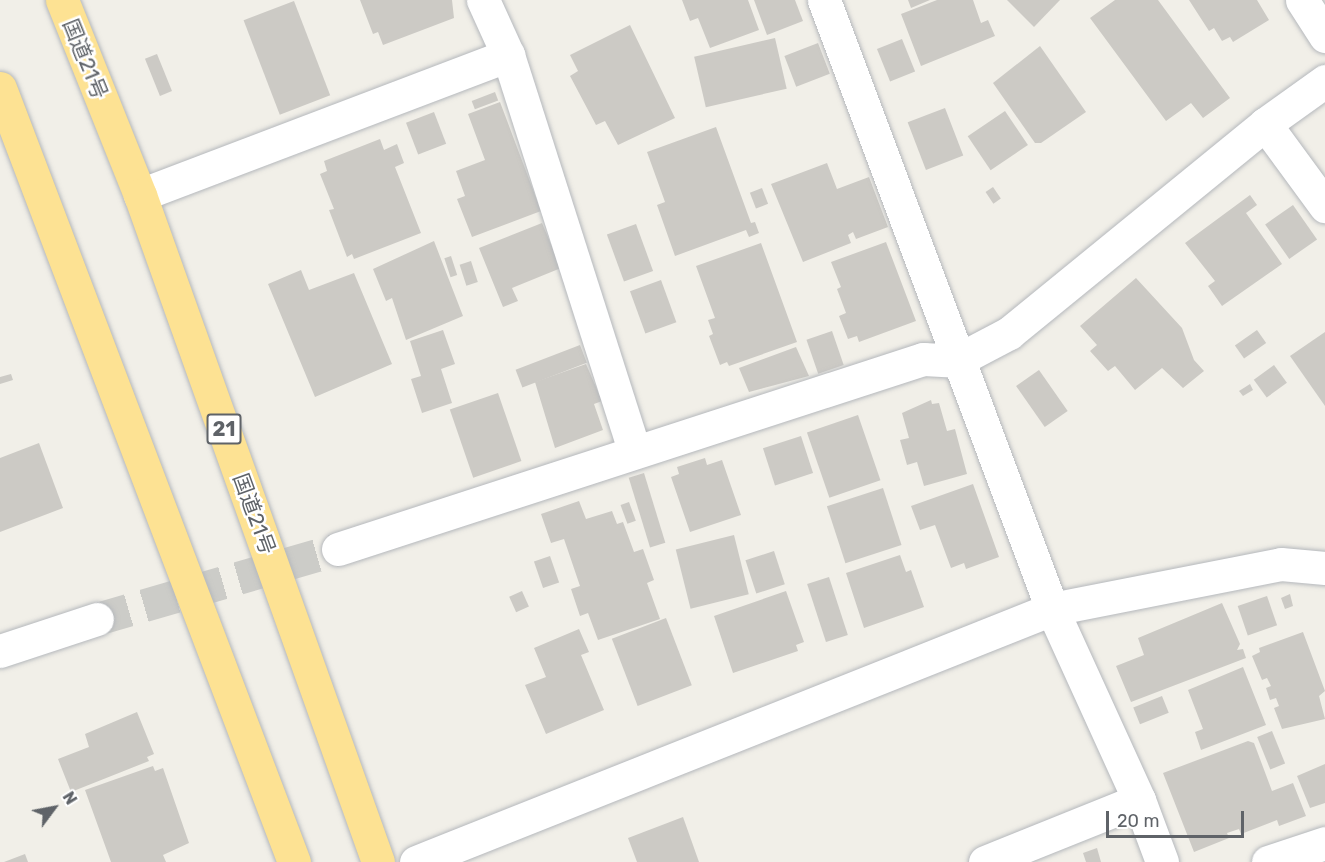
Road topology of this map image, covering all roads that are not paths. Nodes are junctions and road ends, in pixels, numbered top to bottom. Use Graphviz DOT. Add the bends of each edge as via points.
graph roads {
  1 [pos="62,0"];
  2 [pos="483,0"];
  3 [pos="824,0"];
  4 [pos="1302,0"];
  5 [pos="1325,36"];
  6 [pos="508,55"];
  7 [pos="1325,81"];
  8 [pos="0,88"];
  9 [pos="1265,124"];
  10 [pos="140,195"];
  11 [pos="1325,206"];
  12 [pos="956,362"];
  13 [pos="634,451"];
  14 [pos="338,549"];
  15 [pos="1325,568"];
  16 [pos="1052,609"];
  17 [pos="97,619"];
  18 [pos="0,651"];
  19 [pos="1139,800"];
  20 [pos="1325,843"];
  21 [pos="294,862"];
  22 [pos="378,862"];
  23 [pos="416,862"];
  24 [pos="985,862"];
  25 [pos="1162,862"];
  26 [pos="1268,862"];
  1 -- 10 [label="highway, 国道21号 / 21"];
  2 -- 6 [label="street"];
  3 -- 12 [label="street"];
  4 -- 5 [label="street"];
  6 -- 10 [label="street"];
  6 -- 13 [label="street"];
  7 -- 9 [label="street"];
  8 -- 21 [label="highway"];
  9 -- 11 [label="street"];
  9 -- 12 [label="street" via="1009,333"];
  10 -- 22 [label="highway, 国道21号 / 21"];
  12 -- 13 [label="street" via="923,359"];
  12 -- 16 [label="street"];
  13 -- 14 [label="street"];
  15 -- 16 [label="street" via="1281,564"];
  16 -- 19 [label="street"];
  16 -- 23 [label="street"];
  17 -- 18 [label="street"];
  19 -- 24 [label="street"];
  19 -- 25 [label="street"];
  20 -- 26 [label="street"];
}
